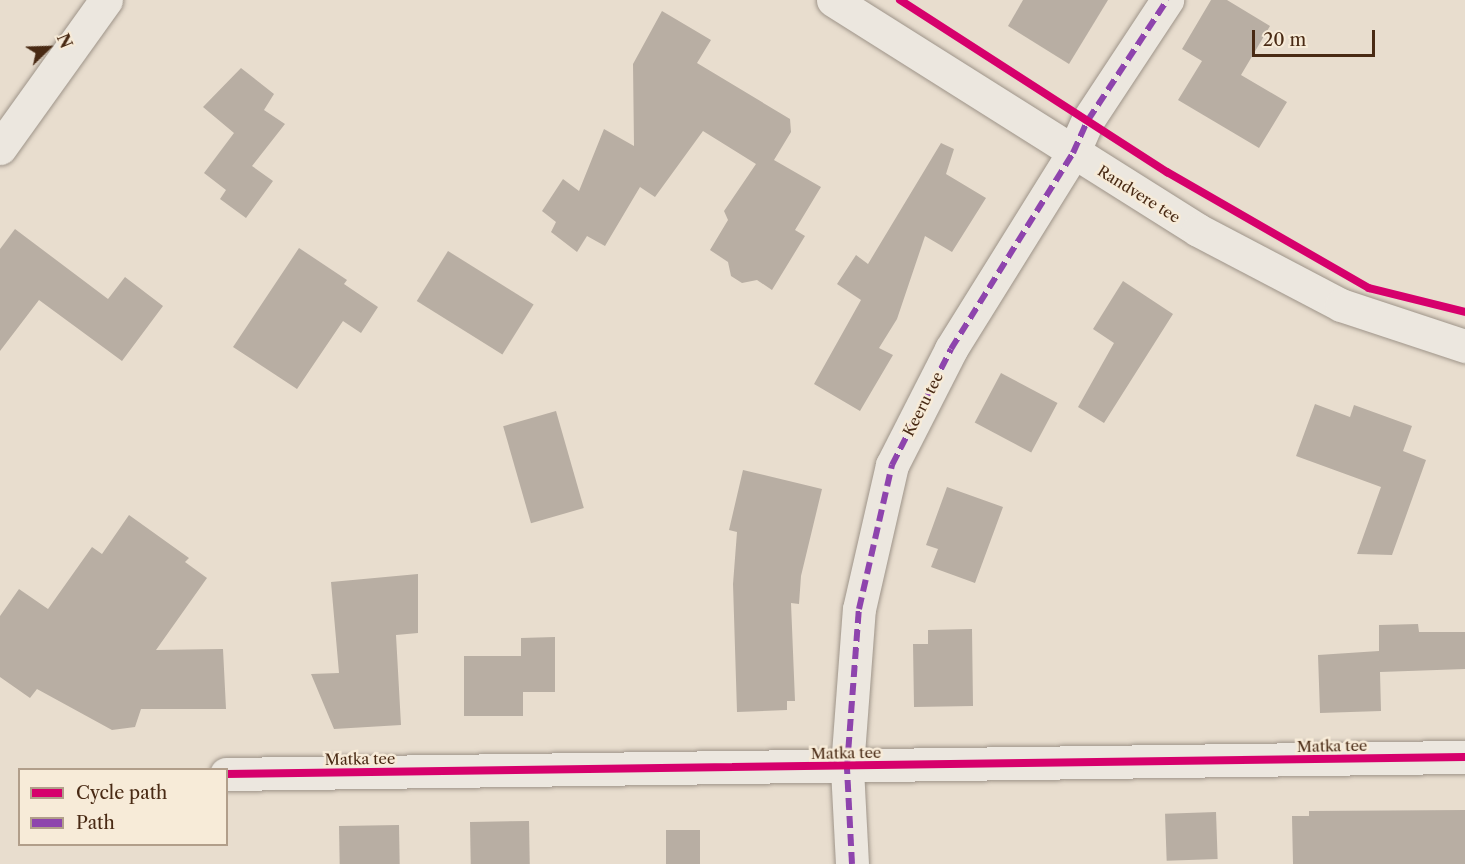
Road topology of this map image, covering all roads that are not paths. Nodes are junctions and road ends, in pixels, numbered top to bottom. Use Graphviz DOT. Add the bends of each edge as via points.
graph roads {
  1 [pos="106,0"];
  2 [pos="833,0"];
  3 [pos="1167,0"];
  4 [pos="0,148"];
  5 [pos="1073,153"];
  6 [pos="1465,346"];
  7 [pos="1465,757"];
  8 [pos="847,767"];
  9 [pos="228,774"];
  10 [pos="852,864"];
  1 -- 4 [label="street"];
  2 -- 5 [label="street, Randvere tee"];
  3 -- 5 [label="street, Keeru tee" via="1088,120"];
  5 -- 6 [label="street, Randvere tee" via="1198,230 1341,305"];
  5 -- 8 [label="street, Keeru tee" via="951,349 892,465 858,609"];
  7 -- 8 [label="street, Matka tee"];
  8 -- 9 [label="street, Matka tee"];
  8 -- 10 [label="street, Keeru tee"];
}
